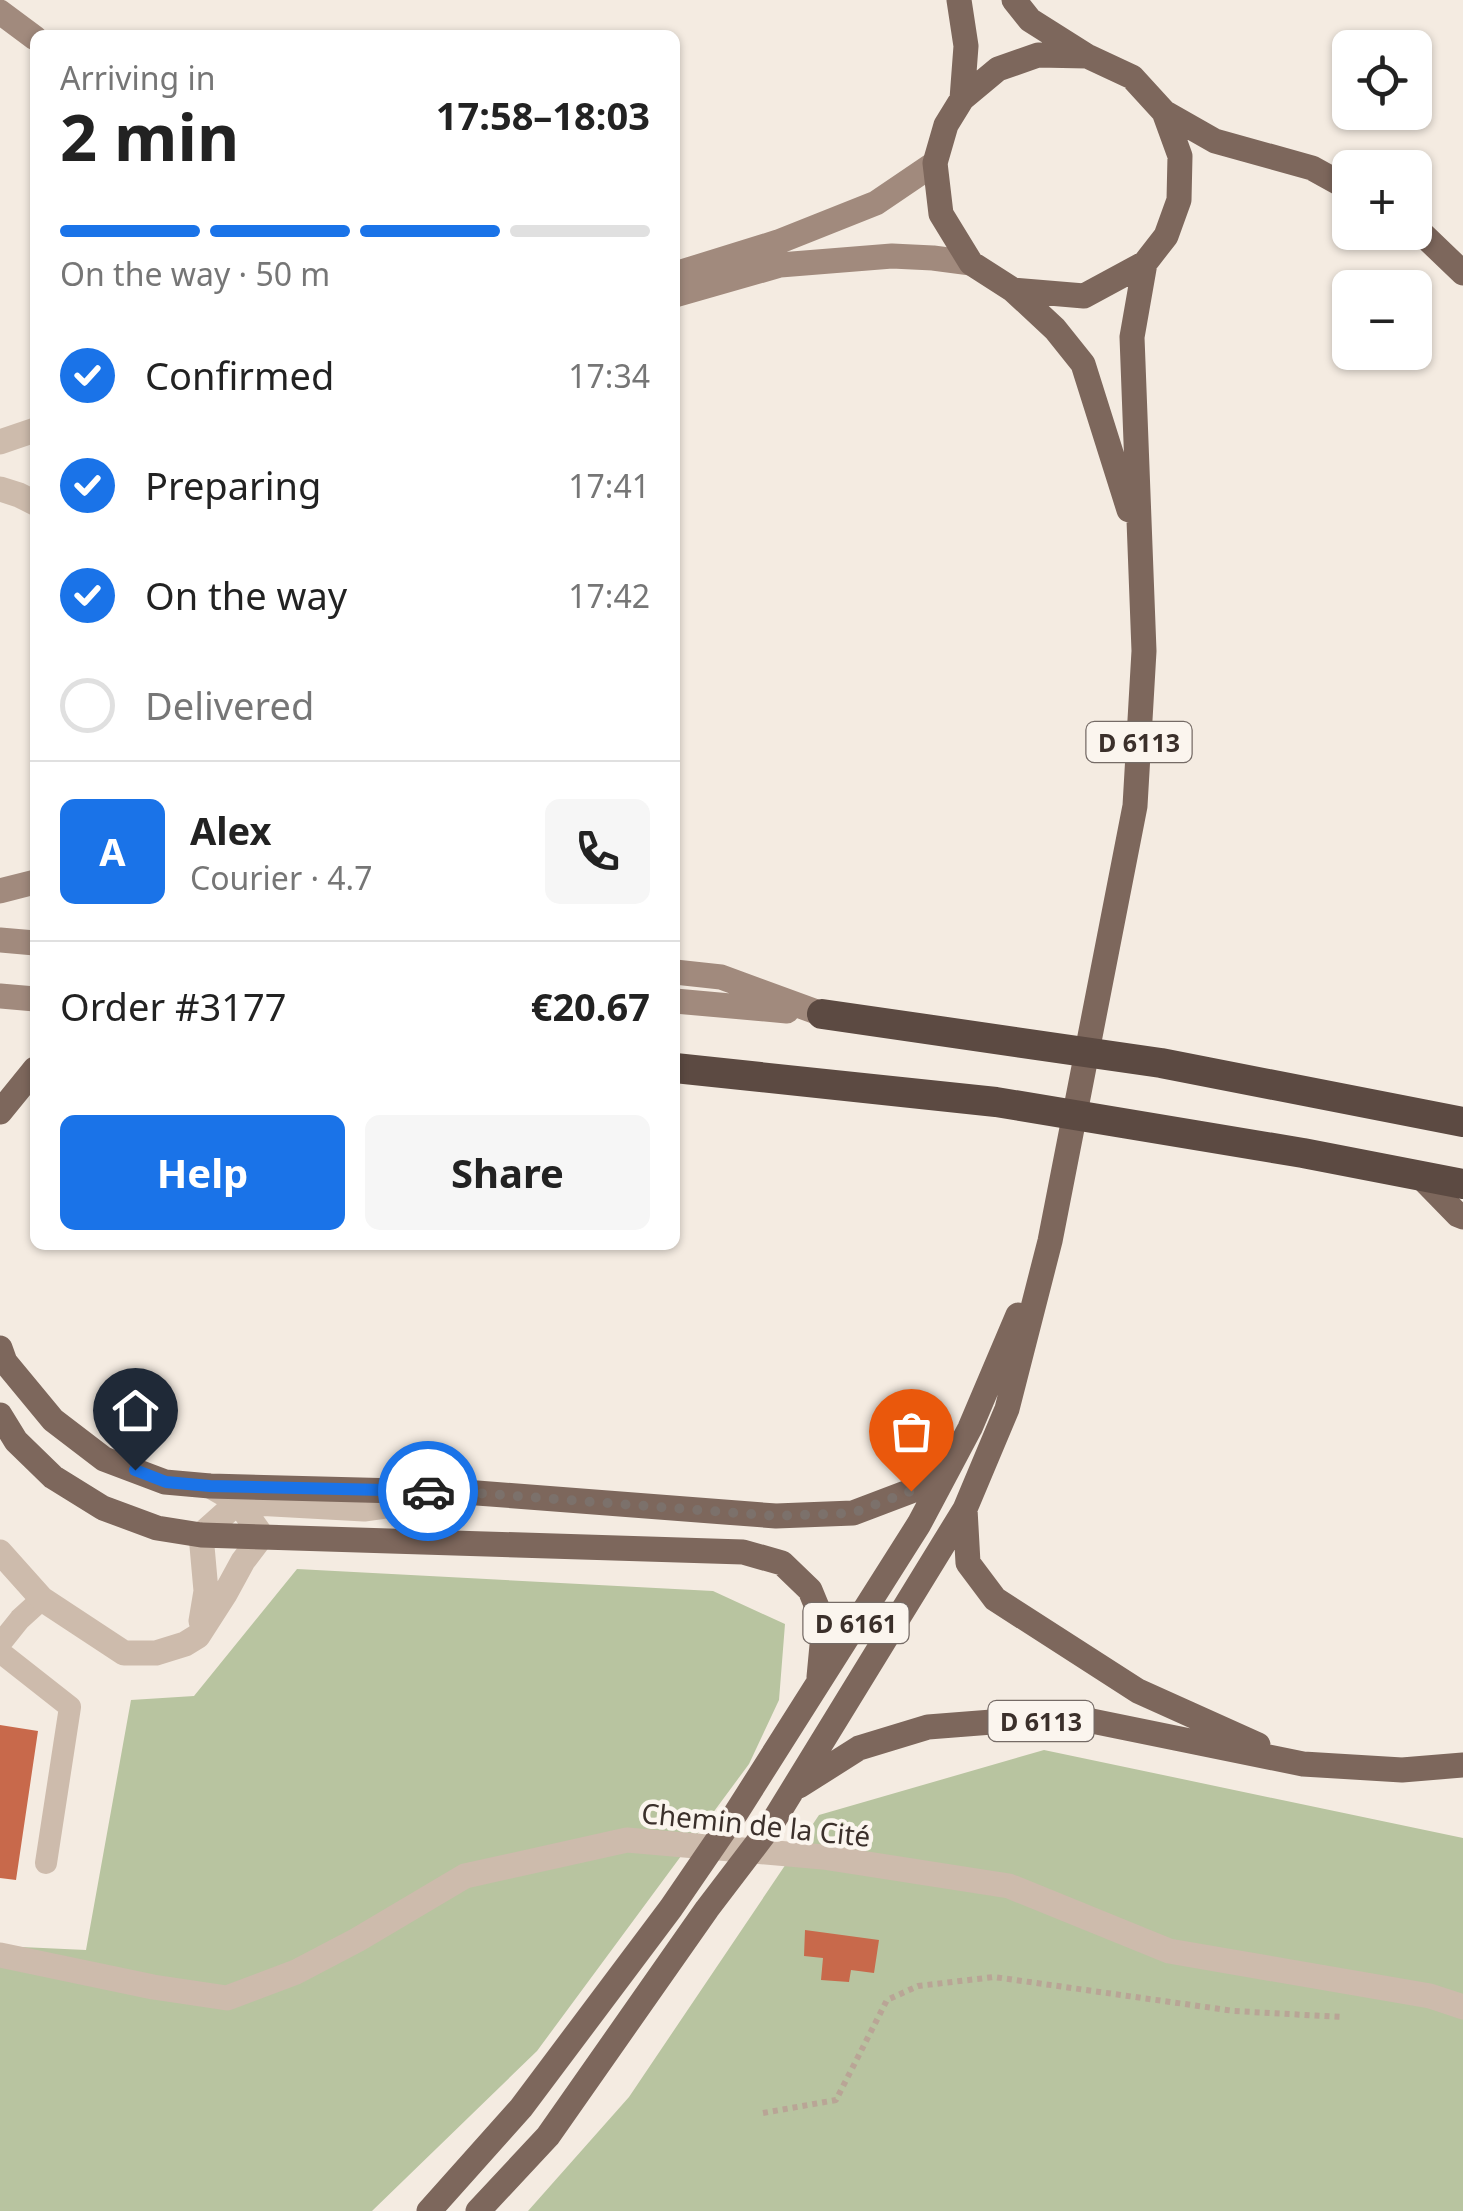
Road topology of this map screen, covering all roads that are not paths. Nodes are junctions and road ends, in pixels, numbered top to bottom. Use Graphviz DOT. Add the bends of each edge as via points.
graph roads {
  1 [pos="958,0"];
  2 [pos="1014,0"];
  3 [pos="0,12"];
  4 [pos="30,34"];
  5 [pos="1087,56"];
  6 [pos="962,99"];
  7 [pos="1164,112"];
  8 [pos="936,162"];
  9 [pos="1332,179"];
  10 [pos="1432,243"];
  11 [pos="971,263"];
  12 [pos="1146,263"];
  13 [pos="680,272"];
  14 [pos="1463,273"];
  15 [pos="1014,290"];
  16 [pos="680,294"];
  17 [pos="30,432"];
  18 [pos="0,442"];
  19 [pos="0,488"];
  20 [pos="30,501"];
  21 [pos="1138,539"];
  22 [pos="30,883"];
  23 [pos="0,891"];
  24 [pos="0,940"];
  25 [pos="30,942"];
  26 [pos="680,973"];
  27 [pos="0,996"];
  28 [pos="30,999"];
  29 [pos="680,1000"];
  30 [pos="822,1014"];
  31 [pos="680,1069"];
  32 [pos="30,1075"];
  33 [pos="0,1112"];
  34 [pos="1463,1122"];
  35 [pos="1419,1176"];
  36 [pos="1463,1184"];
  37 [pos="1463,1217"];
  38 [pos="1050,1241"];
  39 [pos="0,1348"];
  40 [pos="0,1415"];
  41 [pos="970,1428"];
  42 [pos="210,1486"];
  43 [pos="477,1493"];
  44 [pos="238,1502"];
  45 [pos="965,1510"];
  46 [pos="201,1535"];
  47 [pos="262,1536"];
  48 [pos="0,1552"];
  49 [pos="42,1599"];
  50 [pos="198,1636"];
  51 [pos="0,1644"];
  52 [pos="0,1652"];
  53 [pos="818,1683"];
  54 [pos="1303,1764"];
  55 [pos="1463,1765"];
  56 [pos="790,1792"];
  57 [pos="46,1863"];
  58 [pos="0,1956"];
  59 [pos="1463,2007"];
  60 [pos="429,2211"];
  61 [pos="478,2211"];
  1 -- 6 [label="main road" via="966,46"];
  2 -- 5 [label="main road" via="1030,20"];
  3 -- 4 [label="main road"];
  5 -- 6 [label="main road" via="1038,54 998,69"];
  5 -- 7 [label="main road" via="1132,77"];
  6 -- 8 [label="main road"];
  7 -- 9 [label="main road" via="1216,141"];
  7 -- 12 [label="main road" via="1180,156 1179,200 1166,236"];
  8 -- 11 [label="main road" via="941,214"];
  8 -- 13 [label="main road" via="876,203"];
  10 -- 14 [label="main road"];
  11 -- 15 [label="main road"];
  11 -- 16 [label="main road" via="892,256 780,265"];
  12 -- 15 [label="main road" via="1084,296"];
  12 -- 21 [label="main road, D 6113" via="1132,337"];
  15 -- 21 [label="main road, D 6113" via="1084,364"];
  17 -- 18 [label="street"];
  19 -- 20 [label="street"];
  21 -- 38 [label="main road, D 6113" via="1144,651 1135,806"];
  22 -- 23 [label="main road"];
  24 -- 25 [label="main road"];
  26 -- 30 [label="main road" via="721,977"];
  27 -- 28 [label="main road"];
  29 -- 30 [label="main road"];
  30 -- 34 [label="highway" via="1160,1063"];
  31 -- 35 [label="highway" via="996,1102"];
  32 -- 33 [label="main road"];
  35 -- 36 [label="highway"];
  35 -- 37 [label="main road"];
  38 -- 41 [label="main road, D 6113"];
  38 -- 45 [label="main road, D 6113" via="1007,1408"];
  39 -- 42 [label="main road, D 6113" via="53,1420 104,1459 166,1482"];
  40 -- 46 [label="main road" via="53,1477 103,1508"];
  41 -- 43 [label="main road, D 6113" via="911,1491 853,1513 776,1516"];
  41 -- 53 [label="main road, D 6161" via="919,1524"];
  42 -- 43 [label="main road, D 6113"];
  42 -- 44 [label="street"];
  43 -- 44 [label="street" via="364,1509"];
  44 -- 46 [label="street"];
  44 -- 47 [label="street"];
  45 -- 54 [label="main road, D 6113" via="968,1563 995,1599 1138,1691"];
  45 -- 56 [label="main road, D 6161"];
  46 -- 47 [label="main road"];
  46 -- 50 [label="street" via="206,1591"];
  47 -- 50 [label="street"];
  47 -- 53 [label="main road" via="743,1552 782,1563 810,1590 824,1624"];
  48 -- 49 [label="street"];
  49 -- 50 [label="street" via="124,1653 156,1653"];
  49 -- 51 [label="lane"];
  52 -- 57 [label="lane" via="70,1706"];
  53 -- 60 [label="main road, D 6161" via="672,1908 521,2108"];
  54 -- 55 [label="main road, D 6113" via="1402,1770"];
  54 -- 56 [label="main road, D 6113" via="1087,1720 992,1722 928,1727 859,1748"];
  56 -- 61 [label="main road, D 6161" via="548,2136"];
  58 -- 59 [label="street, Chemin de la Cité" via="227,1998 296,1972 465,1876 627,1840 823,1857 1009,1886 1170,1951"];
}
